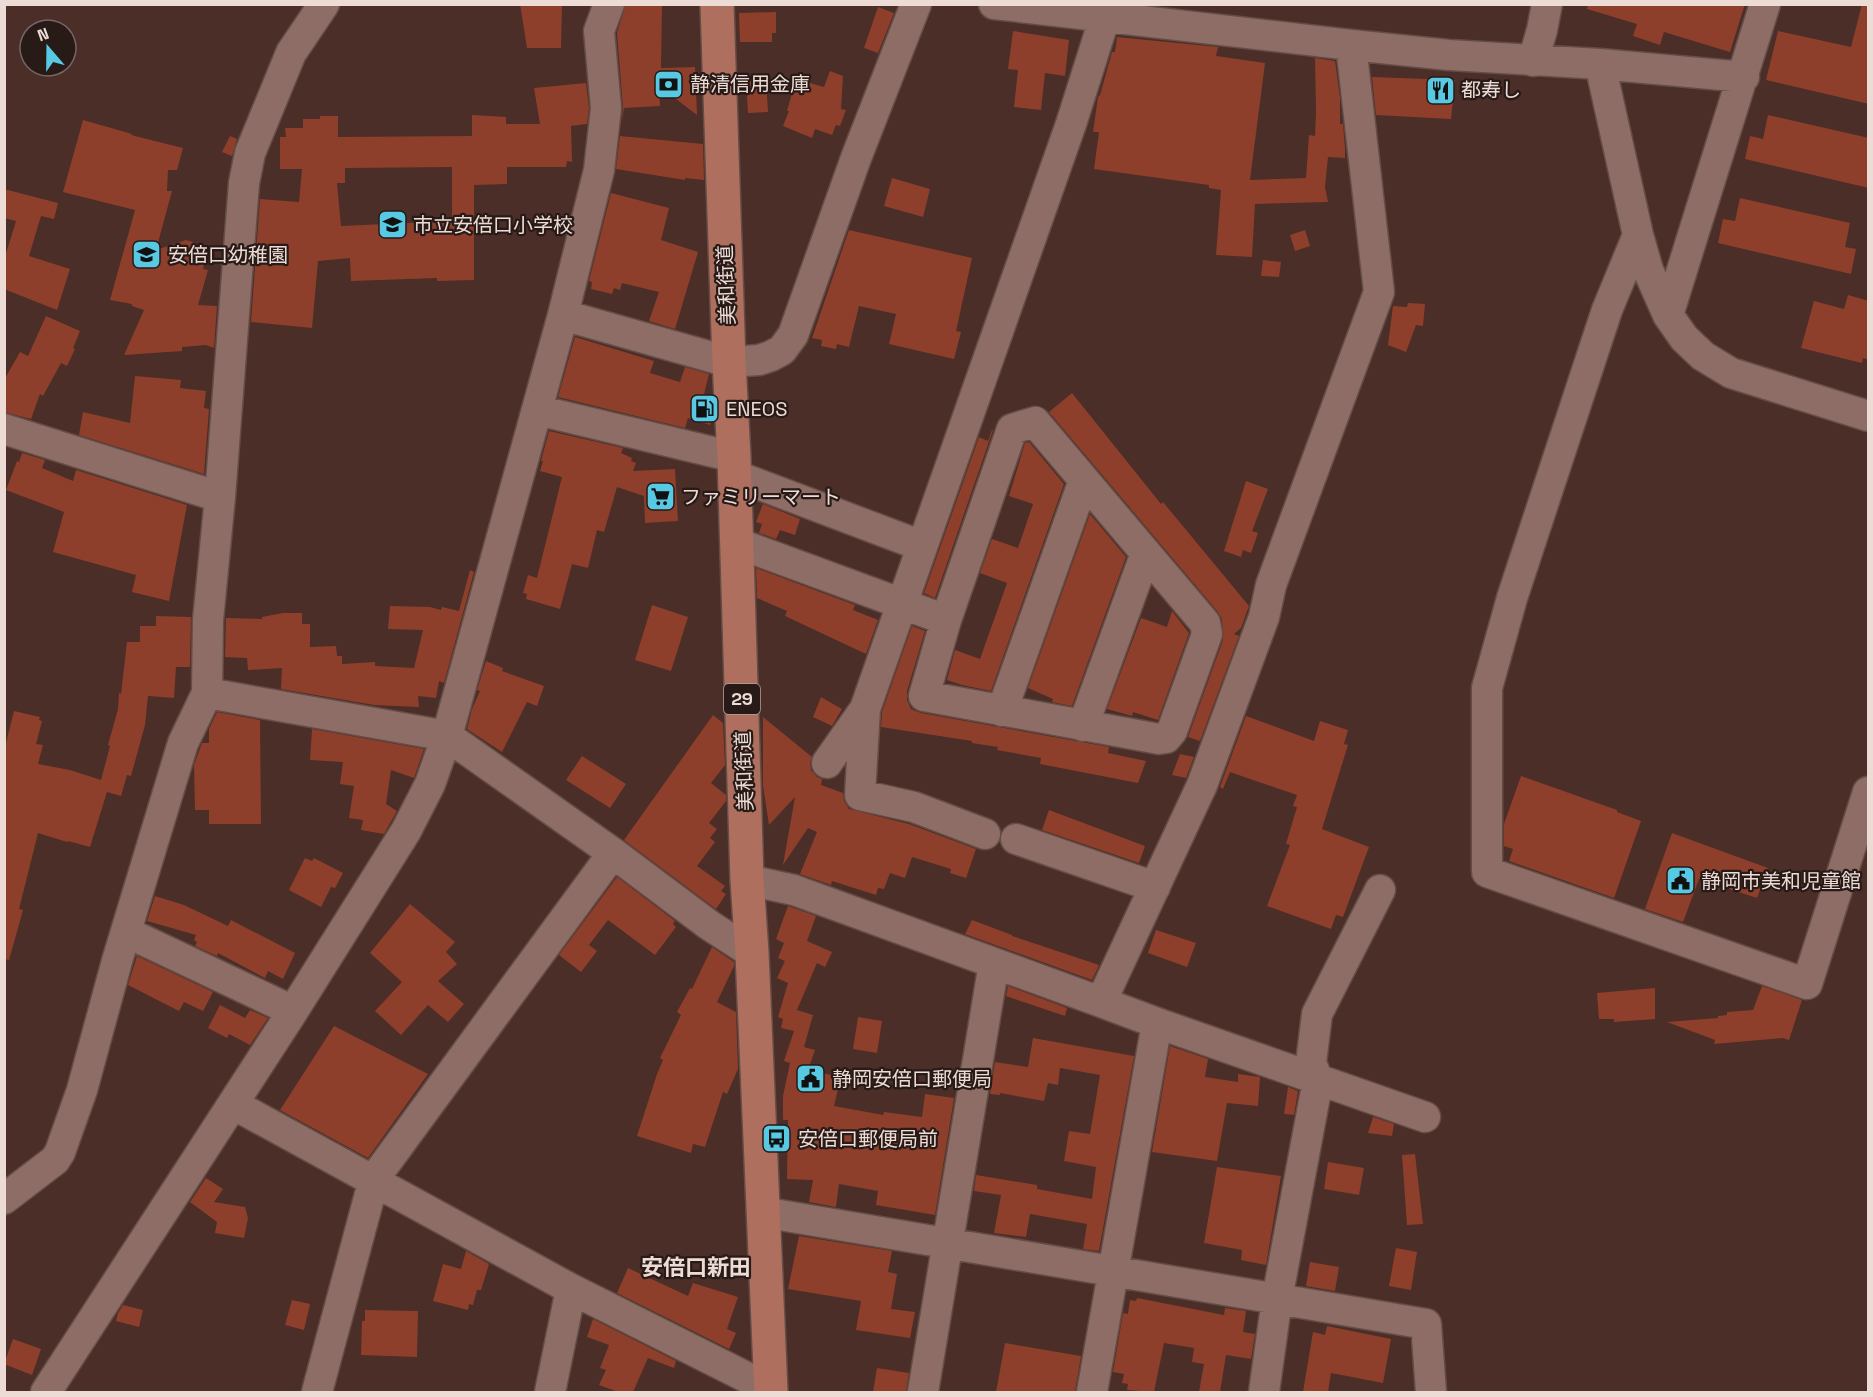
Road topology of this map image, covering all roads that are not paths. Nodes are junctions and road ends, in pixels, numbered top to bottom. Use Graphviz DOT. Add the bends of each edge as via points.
graph roads {
  1 [pos="324,4"];
  2 [pos="609,4"];
  3 [pos="717,4"];
  4 [pos="916,4"];
  5 [pos="994,4"];
  6 [pos="1548,4"];
  7 [pos="1765,4"];
  8 [pos="1107,11"];
  9 [pos="1351,45"];
  10 [pos="1533,61"];
  11 [pos="1600,64"];
  12 [pos="1744,77"];
  13 [pos="1638,235"];
  14 [pos="563,315"];
  15 [pos="1668,315"];
  16 [pos="729,362"];
  17 [pos="537,410"];
  18 [pos="1869,416"];
  19 [pos="4,429"];
  20 [pos="734,466"];
  21 [pos="1084,480"];
  22 [pos="220,497"];
  23 [pos="737,543"];
  24 [pos="922,546"];
  25 [pos="1146,553"];
  26 [pos="902,604"];
  27 [pos="946,620"];
  28 [pos="207,693"];
  29 [pos="865,709"];
  30 [pos="1002,711"];
  31 [pos="1083,726"];
  32 [pos="447,736"];
  33 [pos="827,763"];
  34 [pos="1869,792"];
  35 [pos="985,834"];
  36 [pos="1016,839"];
  37 [pos="613,853"];
  38 [pos="747,880"];
  39 [pos="1155,887"];
  40 [pos="1380,890"];
  41 [pos="126,932"];
  42 [pos="752,953"];
  43 [pos="994,963"];
  44 [pos="1101,1002"];
  45 [pos="293,1011"];
  46 [pos="1157,1023"];
  47 [pos="1318,1080"];
  48 [pos="233,1104"];
  49 [pos="1425,1117"];
  50 [pos="374,1179"];
  51 [pos="4,1200"];
  52 [pos="762,1212"];
  53 [pos="947,1243"];
  54 [pos="1114,1270"];
  55 [pos="572,1289"];
  56 [pos="1277,1299"];
  57 [pos="46,1392"];
  58 [pos="318,1392"];
  59 [pos="550,1392"];
  60 [pos="771,1392"];
  61 [pos="923,1392"];
  62 [pos="1092,1392"];
  63 [pos="1264,1392"];
  64 [pos="1431,1392"];
  1 -- 22 [label="street" via="291,53 250,153 244,183"];
  2 -- 14 [label="street" via="599,32 606,108 599,170"];
  3 -- 16 [label="main road, 美和街道 / 29"];
  4 -- 16 [label="street" via="793,335 782,350 771,356"];
  5 -- 8 [label="street"];
  6 -- 10 [label="street"];
  7 -- 12 [label="street"];
  8 -- 9 [label="street"];
  8 -- 24 [label="street"];
  9 -- 10 [label="street"];
  9 -- 39 [label="street" via="1379,292 1206,774"];
  10 -- 11 [label="street"];
  11 -- 12 [label="street"];
  11 -- 13 [label="street"];
  12 -- 15 [label="street"];
  13 -- 15 [label="street"];
  13 -- 34 [label="street" via="1606,310 1512,598 1487,688 1487,872 1807,984"];
  14 -- 16 [label="street"];
  14 -- 17 [label="street"];
  15 -- 18 [label="street" via="1703,356 1731,373"];
  16 -- 20 [label="main road, 美和街道 / 29"];
  17 -- 20 [label="street"];
  17 -- 32 [label="street"];
  19 -- 22 [label="street"];
  20 -- 23 [label="main road, 美和街道 / 29"];
  20 -- 24 [label="street"];
  21 -- 25 [label="street"];
  21 -- 27 [label="street" via="1035,422 1012,429"];
  21 -- 30 [label="street"];
  22 -- 28 [label="street" via="208,620"];
  23 -- 26 [label="street"];
  23 -- 38 [label="main road, 美和街道 / 29"];
  24 -- 26 [label="street"];
  25 -- 31 [label="street"];
  25 -- 31 [label="street" via="1205,623 1207,634 1172,731 1159,739"];
  26 -- 27 [label="street"];
  26 -- 29 [label="street"];
  27 -- 30 [label="street" via="924,696"];
  28 -- 32 [label="street"];
  28 -- 41 [label="street" via="183,744"];
  29 -- 33 [label="street"];
  29 -- 35 [label="street" via="860,795 914,807"];
  30 -- 31 [label="street"];
  32 -- 37 [label="street"];
  32 -- 45 [label="street" via="430,784 406,831"];
  36 -- 39 [label="street"];
  37 -- 42 [label="street"];
  37 -- 50 [label="street"];
  38 -- 42 [label="main road, 美和街道 / 29"];
  38 -- 43 [label="street" via="794,890"];
  39 -- 44 [label="street"];
  40 -- 47 [label="street" via="1317,1014 1311,1062"];
  41 -- 45 [label="street"];
  41 -- 51 [label="street" via="82,1090 60,1152"];
  42 -- 52 [label="main road, 美和街道 / 29"];
  43 -- 44 [label="street"];
  43 -- 53 [label="street"];
  44 -- 46 [label="street"];
  45 -- 48 [label="street"];
  46 -- 47 [label="street"];
  46 -- 54 [label="street"];
  47 -- 49 [label="street"];
  47 -- 56 [label="street"];
  48 -- 50 [label="street"];
  48 -- 57 [label="street"];
  50 -- 55 [label="street"];
  50 -- 58 [label="street"];
  52 -- 53 [label="street"];
  52 -- 60 [label="main road, 美和街道 / 29"];
  53 -- 54 [label="street"];
  53 -- 61 [label="street"];
  54 -- 56 [label="street"];
  54 -- 62 [label="street"];
  55 -- 59 [label="street"];
  55 -- 60 [label="street"];
  56 -- 63 [label="street"];
  56 -- 64 [label="street" via="1426,1324"];
}
